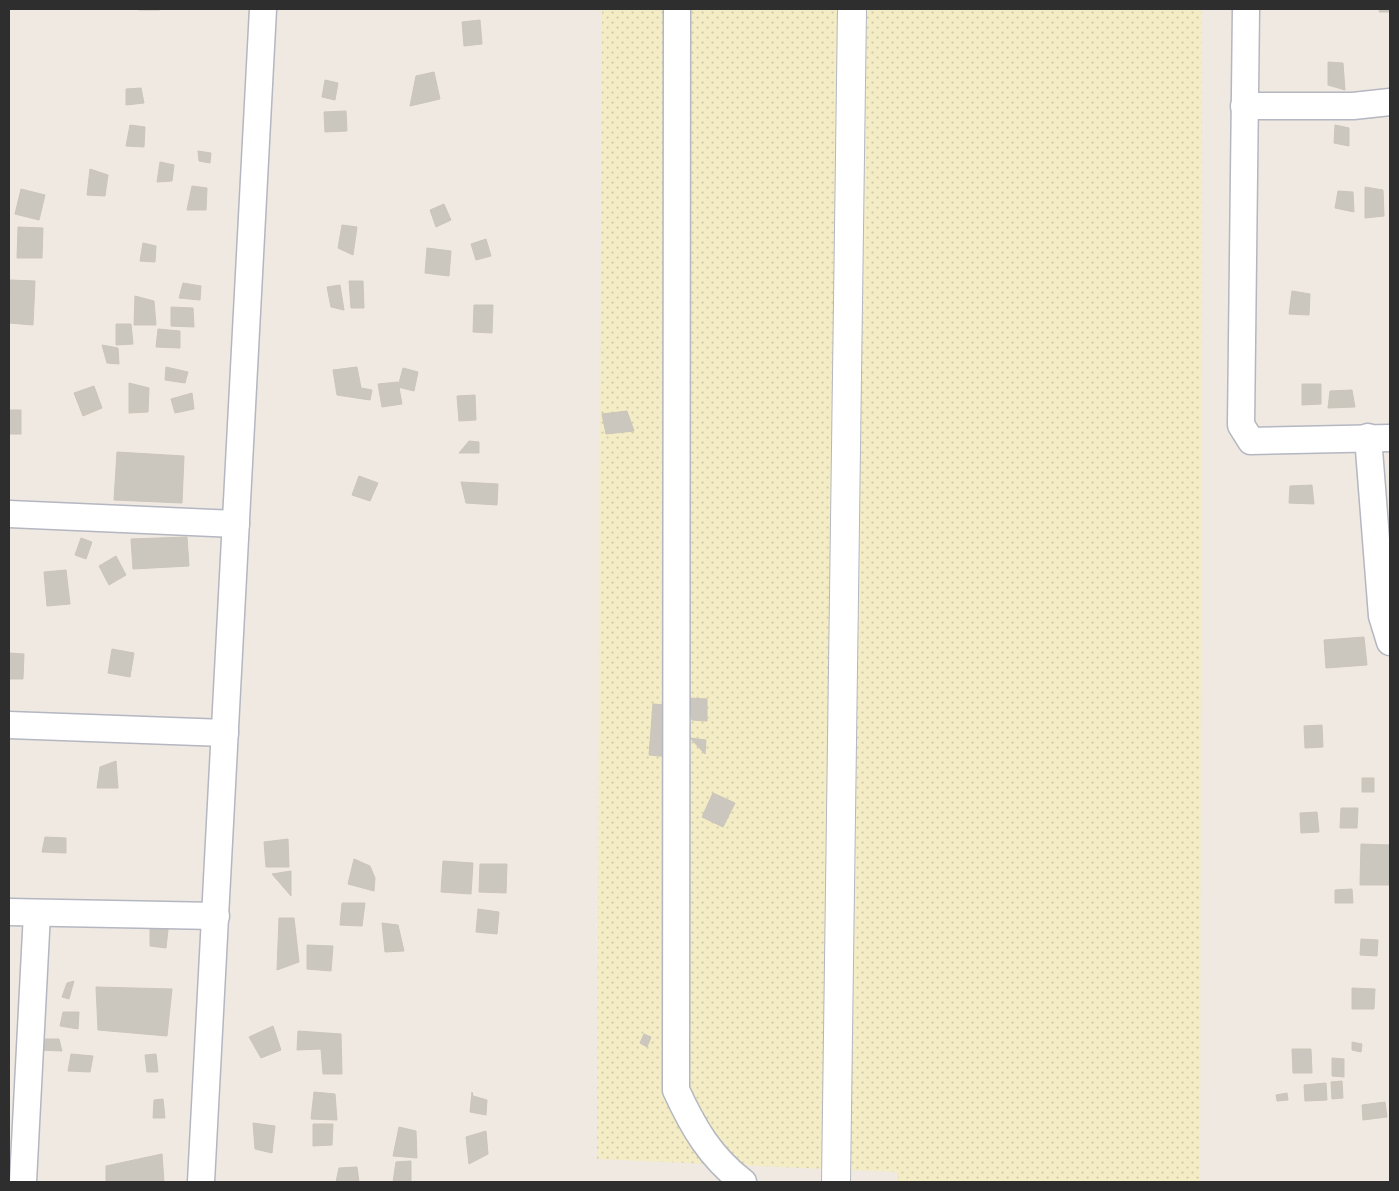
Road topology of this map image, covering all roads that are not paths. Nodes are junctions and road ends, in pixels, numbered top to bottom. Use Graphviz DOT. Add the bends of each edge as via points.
graph roads {
  1 [pos="263,9"];
  2 [pos="677,9"];
  3 [pos="852,9"];
  4 [pos="1246,9"];
  5 [pos="1390,102"];
  6 [pos="1244,106"];
  7 [pos="1379,438"];
  8 [pos="9,514"];
  9 [pos="236,524"];
  10 [pos="1390,642"];
  11 [pos="9,725"];
  12 [pos="226,733"];
  13 [pos="9,912"];
  14 [pos="37,913"];
  15 [pos="216,916"];
  16 [pos="23,1182"];
  17 [pos="201,1182"];
  18 [pos="743,1182"];
  19 [pos="836,1182"];
  1 -- 9 [label="street"];
  2 -- 18 [label="street" via="676,1090 693,1127 724,1167"];
  3 -- 19 [label="street"];
  4 -- 6 [label="street"];
  5 -- 6 [label="street" via="1352,106"];
  6 -- 7 [label="street" via="1242,426 1251,441"];
  7 -- 10 [label="street" via="1382,616"];
  8 -- 9 [label="street"];
  9 -- 12 [label="street"];
  11 -- 12 [label="street"];
  12 -- 15 [label="street"];
  13 -- 14 [label="street"];
  14 -- 15 [label="street"];
  14 -- 16 [label="street"];
  15 -- 17 [label="street"];
}
